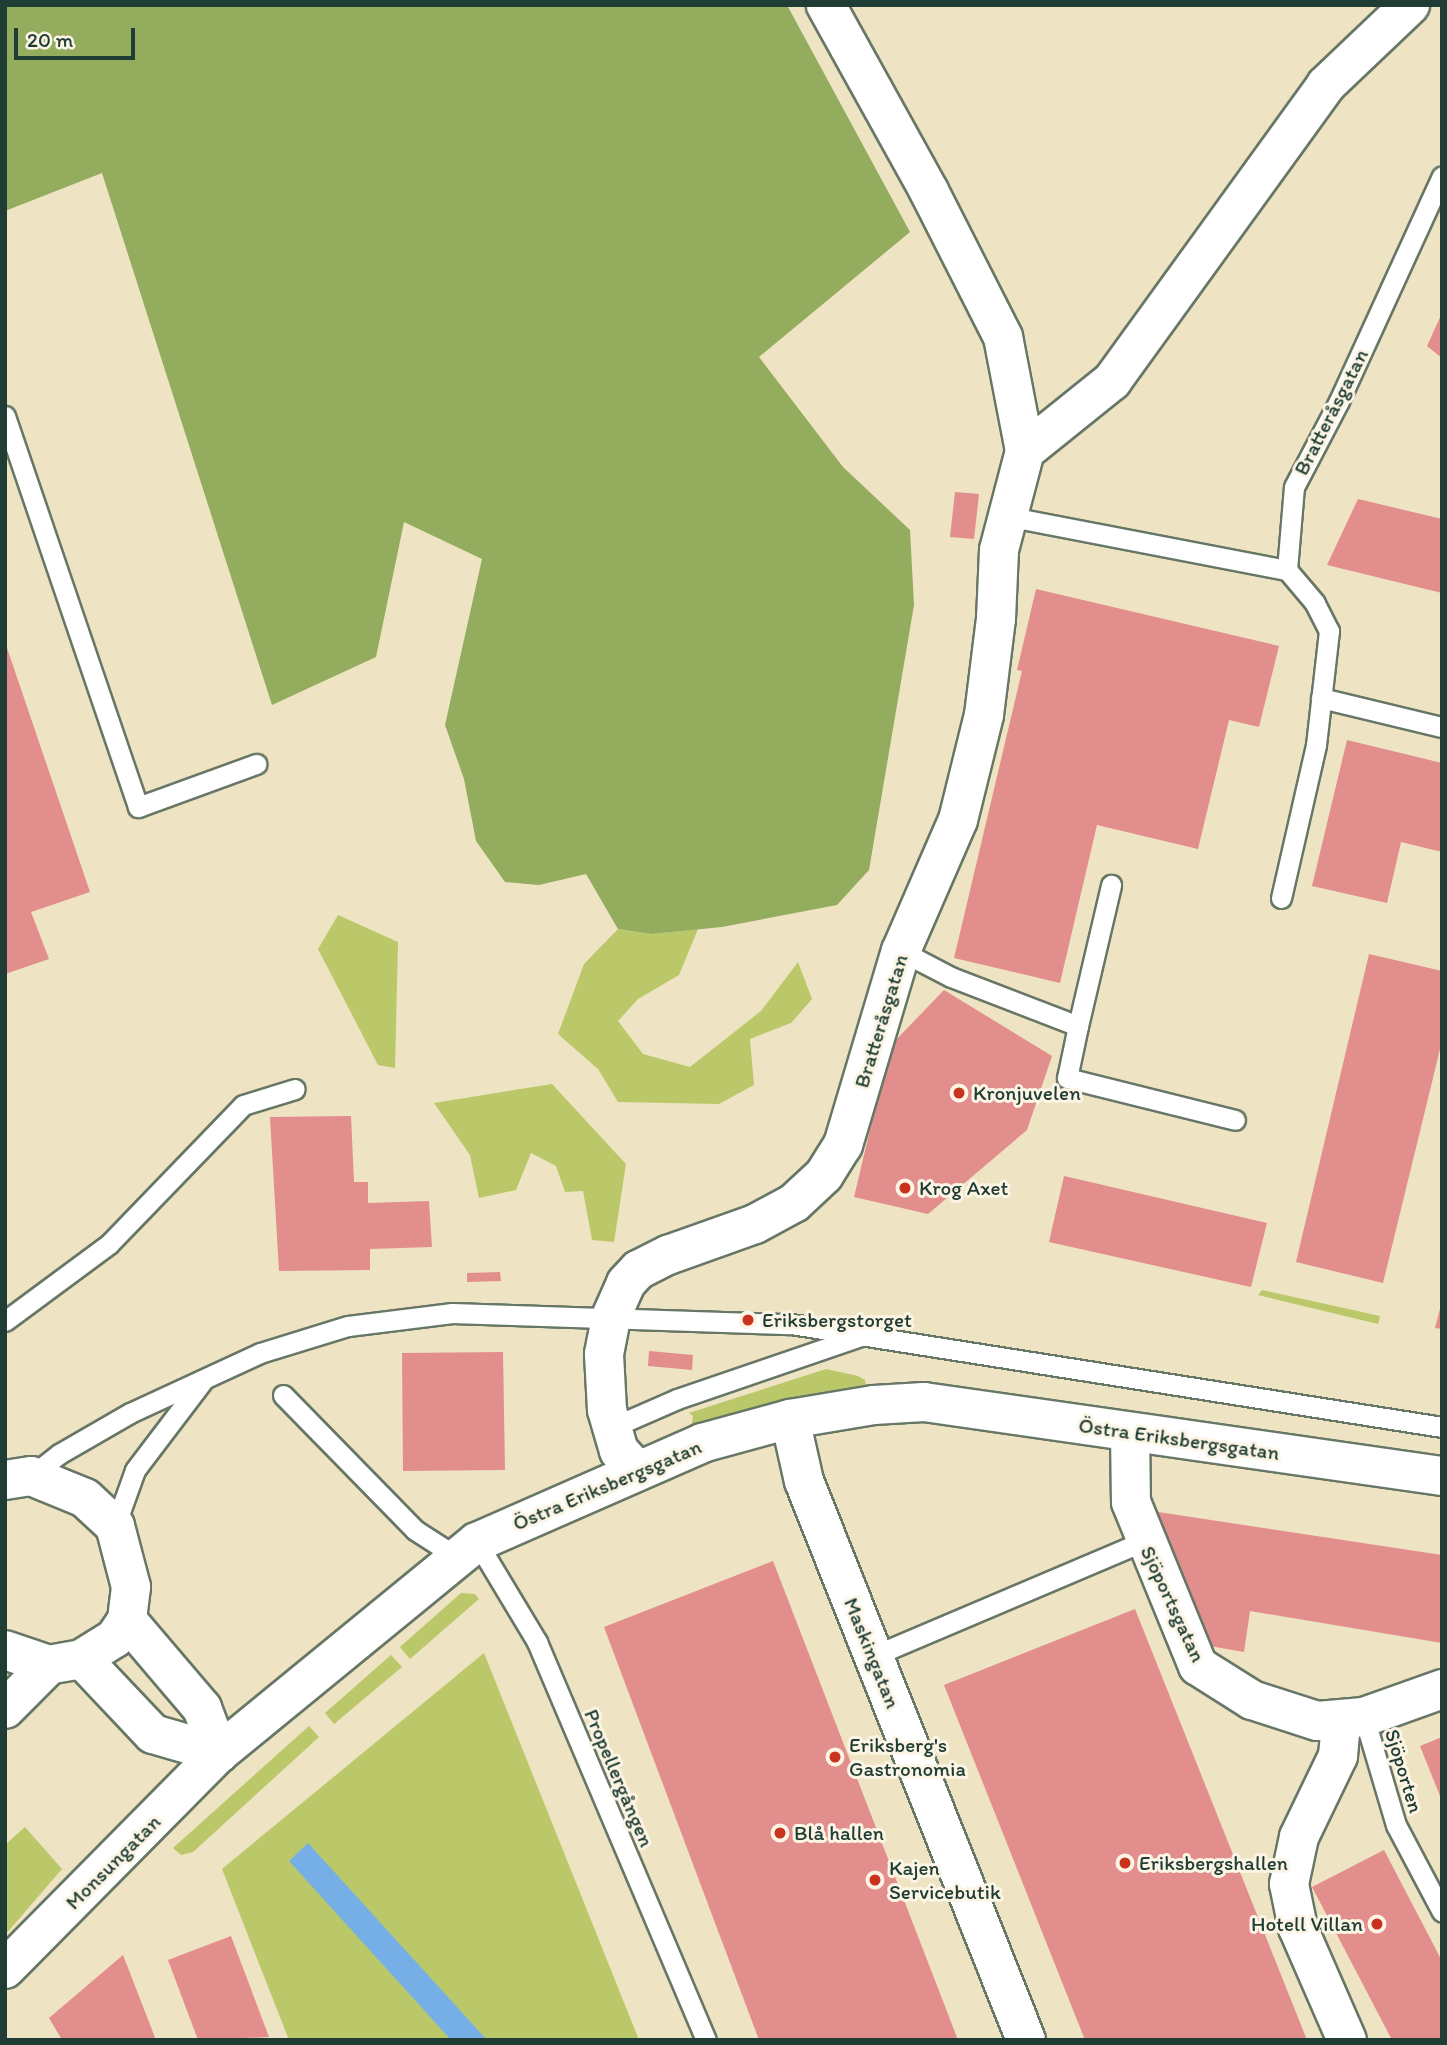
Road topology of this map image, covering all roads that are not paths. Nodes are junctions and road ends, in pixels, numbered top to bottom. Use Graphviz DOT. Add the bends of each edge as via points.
graph roads {
  1 [pos="825,5"];
  2 [pos="1410,5"];
  3 [pos="1442,176"];
  4 [pos="5,416"];
  5 [pos="1025,451"];
  6 [pos="1006,516"];
  7 [pos="1287,570"];
  8 [pos="1321,698"];
  9 [pos="1442,727"];
  10 [pos="256,764"];
  11 [pos="1111,885"];
  12 [pos="1281,898"];
  13 [pos="901,951"];
  14 [pos="1078,1026"];
  15 [pos="295,1089"];
  16 [pos="1235,1120"];
  17 [pos="611,1317"];
  18 [pos="5,1321"];
  19 [pos="865,1334"];
  20 [pos="206,1376"];
  21 [pos="283,1395"];
  22 [pos="790,1419"];
  23 [pos="613,1427"];
  24 [pos="1442,1427"];
  25 [pos="1130,1432"];
  26 [pos="636,1469"];
  27 [pos="1442,1476"];
  28 [pos="13,1477"];
  29 [pos="115,1526"];
  30 [pos="1144,1541"];
  31 [pos="467,1549"];
  32 [pos="127,1620"];
  33 [pos="5,1650"];
  34 [pos="873,1656"];
  35 [pos="66,1662"];
  36 [pos="1442,1689"];
  37 [pos="5,1709"];
  38 [pos="1353,1719"];
  39 [pos="219,1753"];
  40 [pos="1442,1912"];
  41 [pos="5,1969"];
  42 [pos="706,2040"];
  43 [pos="1026,2040"];
  44 [pos="1347,2040"];
  1 -- 5 [label="street, Bratteråsgatan" via="929,191 1003,337"];
  2 -- 5 [label="street" via="1326,85 1112,381"];
  3 -- 7 [label="lane, Bratteråsgatan" via="1339,401 1294,486"];
  4 -- 10 [label="lane" via="138,807"];
  5 -- 6 [label="street, Bratteråsgatan"];
  6 -- 7 [label="lane"];
  6 -- 13 [label="street, Bratteråsgatan" via="984,715 958,820"];
  7 -- 8 [label="lane" via="1315,603 1329,631"];
  8 -- 9 [label="lane"];
  8 -- 12 [label="lane" via="1316,745"];
  11 -- 14 [label="lane"];
  13 -- 14 [label="lane" via="951,977"];
  13 -- 17 [label="street, Bratteråsgatan" via="843,1145 824,1175 794,1203 755,1224 638,1270 626,1283"];
  14 -- 16 [label="lane" via="1066,1077"];
  15 -- 18 [label="lane" via="243,1105 109,1244"];
  17 -- 19 [label="lane" via="748,1320"];
  17 -- 20 [label="lane" via="453,1313 380,1320 284,1343"];
  17 -- 23 [label="street, Bratteråsgatan" via="604,1354 607,1410"];
  19 -- 23 [label="lane" via="677,1399"];
  19 -- 24 [label="lane"];
  20 -- 28 [label="lane"];
  20 -- 29 [label="lane" via="135,1470"];
  21 -- 31 [label="lane" via="415,1530"];
  22 -- 25 [label="street, Östra Eriksbergsgatan" via="924,1402"];
  22 -- 26 [label="street, Östra Eriksbergsgatan" via="702,1443"];
  22 -- 34 [label="street, Maskingatan" via="804,1481"];
  23 -- 26 [label="street, Bratteråsgatan" via="619,1451"];
  25 -- 27 [label="street, Östra Eriksbergsgatan"];
  25 -- 30 [label="street, Sjöportsgatan" via="1130,1502"];
  26 -- 31 [label="street, Östra Eriksbergsgatan"];
  28 -- 29 [label="street" via="85,1498"];
  29 -- 32 [label="street" via="129,1568"];
  30 -- 34 [label="lane"];
  30 -- 38 [label="street, Sjöportsgatan" via="1198,1666 1222,1684 1284,1713"];
  31 -- 39 [label="street, Östra Eriksbergsgatan"];
  31 -- 42 [label="lane, Propellergången" via="537,1642"];
  32 -- 35 [label="street" via="115,1638"];
  32 -- 39 [label="street" via="202,1708"];
  33 -- 35 [label="street"];
  34 -- 43 [label="street, Maskingatan"];
  35 -- 37 [label="street"];
  35 -- 39 [label="street" via="153,1734"];
  36 -- 38 [label="street, Sjöportsgatan"];
  38 -- 40 [label="lane, Sjöporten" via="1396,1825"];
  38 -- 44 [label="street" via="1299,1836 1289,1884 1298,1928"];
  39 -- 41 [label="street, Monsungatan"];
}
